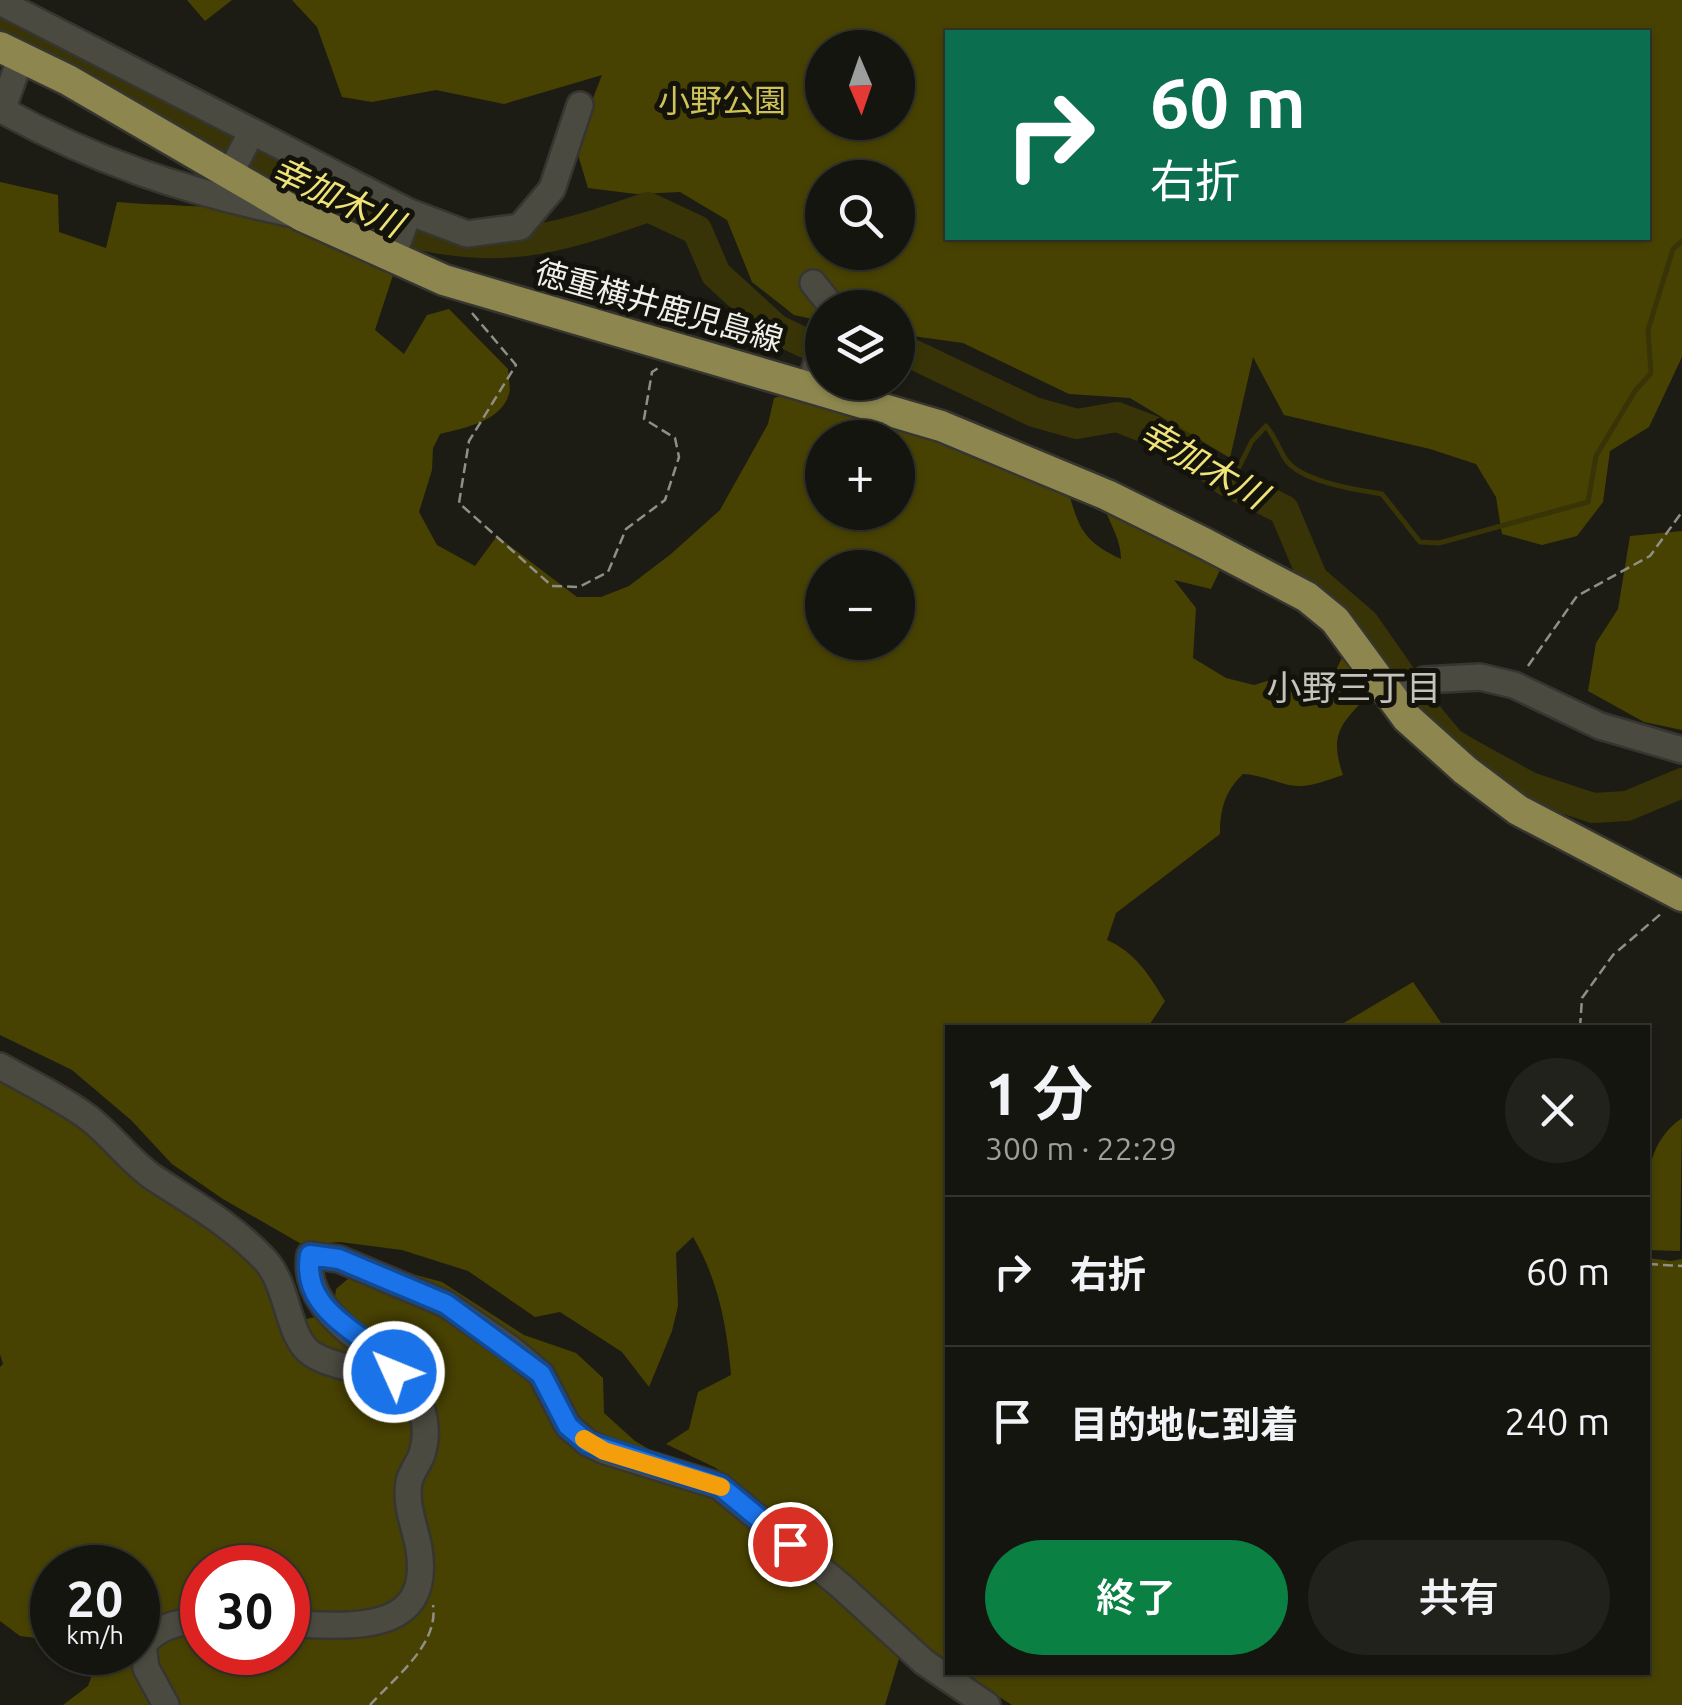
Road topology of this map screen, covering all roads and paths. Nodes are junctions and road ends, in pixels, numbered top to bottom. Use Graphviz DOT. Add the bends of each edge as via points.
graph roads {
  1 [pos="0,2"];
  2 [pos="10,52"];
  3 [pos="580,104"];
  4 [pos="250,133"];
  5 [pos="229,176"];
  6 [pos="409,212"];
  7 [pos="302,216"];
  8 [pos="393,256"];
  9 [pos="813,283"];
  10 [pos="819,290"];
  11 [pos="468,308"];
  12 [pos="686,350"];
  13 [pos="805,384"];
  14 [pos="858,400"];
  15 [pos="1682,512"];
  16 [pos="1514,685"];
  17 [pos="1407,691"];
  18 [pos="1682,750"];
  19 [pos="1682,896"];
  20 [pos="1580,1025"];
  21 [pos="0,1066"];
  22 [pos="1650,1264"];
  23 [pos="1682,1266"];
  24 [pos="394,1372"];
  25 [pos="432,1602"];
  26 [pos="180,1624"];
  27 [pos="310,1624"];
  28 [pos="166,1705"];
  29 [pos="370,1705"];
  30 [pos="987,1705"];
  1 -- 4 [label="street"];
  2 -- 5 [label="main road, 徳重横井鹿児島線"];
  2 -- 7 [label="street" via="2,110 147,178"];
  3 -- 6 [label="street" via="552,190 520,226 467,234"];
  4 -- 5 [label="street"];
  4 -- 6 [label="street"];
  5 -- 7 [label="main road, 徳重横井鹿児島線"];
  6 -- 8 [label="street"];
  7 -- 8 [label="main road, 徳重横井鹿児島線"];
  8 -- 12 [label="main road, 徳重横井鹿児島線" via="444,280"];
  9 -- 10 [label="street"];
  11 -- 12 [label="path" via="516,365 468,441 459,503 552,586 579,587 608,572 626,529 666,500 679,457 675,438 644,419 652,372"];
  12 -- 13 [label="main road, 徳重横井鹿児島線"];
  14 -- 17 [label="main road, 徳重横井鹿児島線" via="941,426 1107,495 1307,596"];
  15 -- 16 [label="path" via="1650,556 1576,596"];
  16 -- 17 [label="street" via="1480,677"];
  16 -- 18 [label="street" via="1600,726"];
  17 -- 19 [label="main road, 徳重横井鹿児島線" via="1408,718 1518,810"];
  19 -- 20 [label="path" via="1613,955 1582,998"];
  21 -- 24 [label="street" via="84,1114 140,1167 228,1224 274,1270 295,1332 312,1354 374,1373"];
  22 -- 23 [label="path"];
  24 -- 27 [label="street" via="409,1382 425,1420 422,1453 409,1480 408,1515 419,1550 413,1600 397,1616 374,1623"];
  24 -- 30 [label="street" via="313,1292 310,1255 339,1259 446,1304 541,1374 568,1426 588,1443 720,1486 924,1662"];
  25 -- 29 [label="path" via="435,1619 426,1643"];
  26 -- 28 [label="street" via="143,1645 146,1668"];
}
